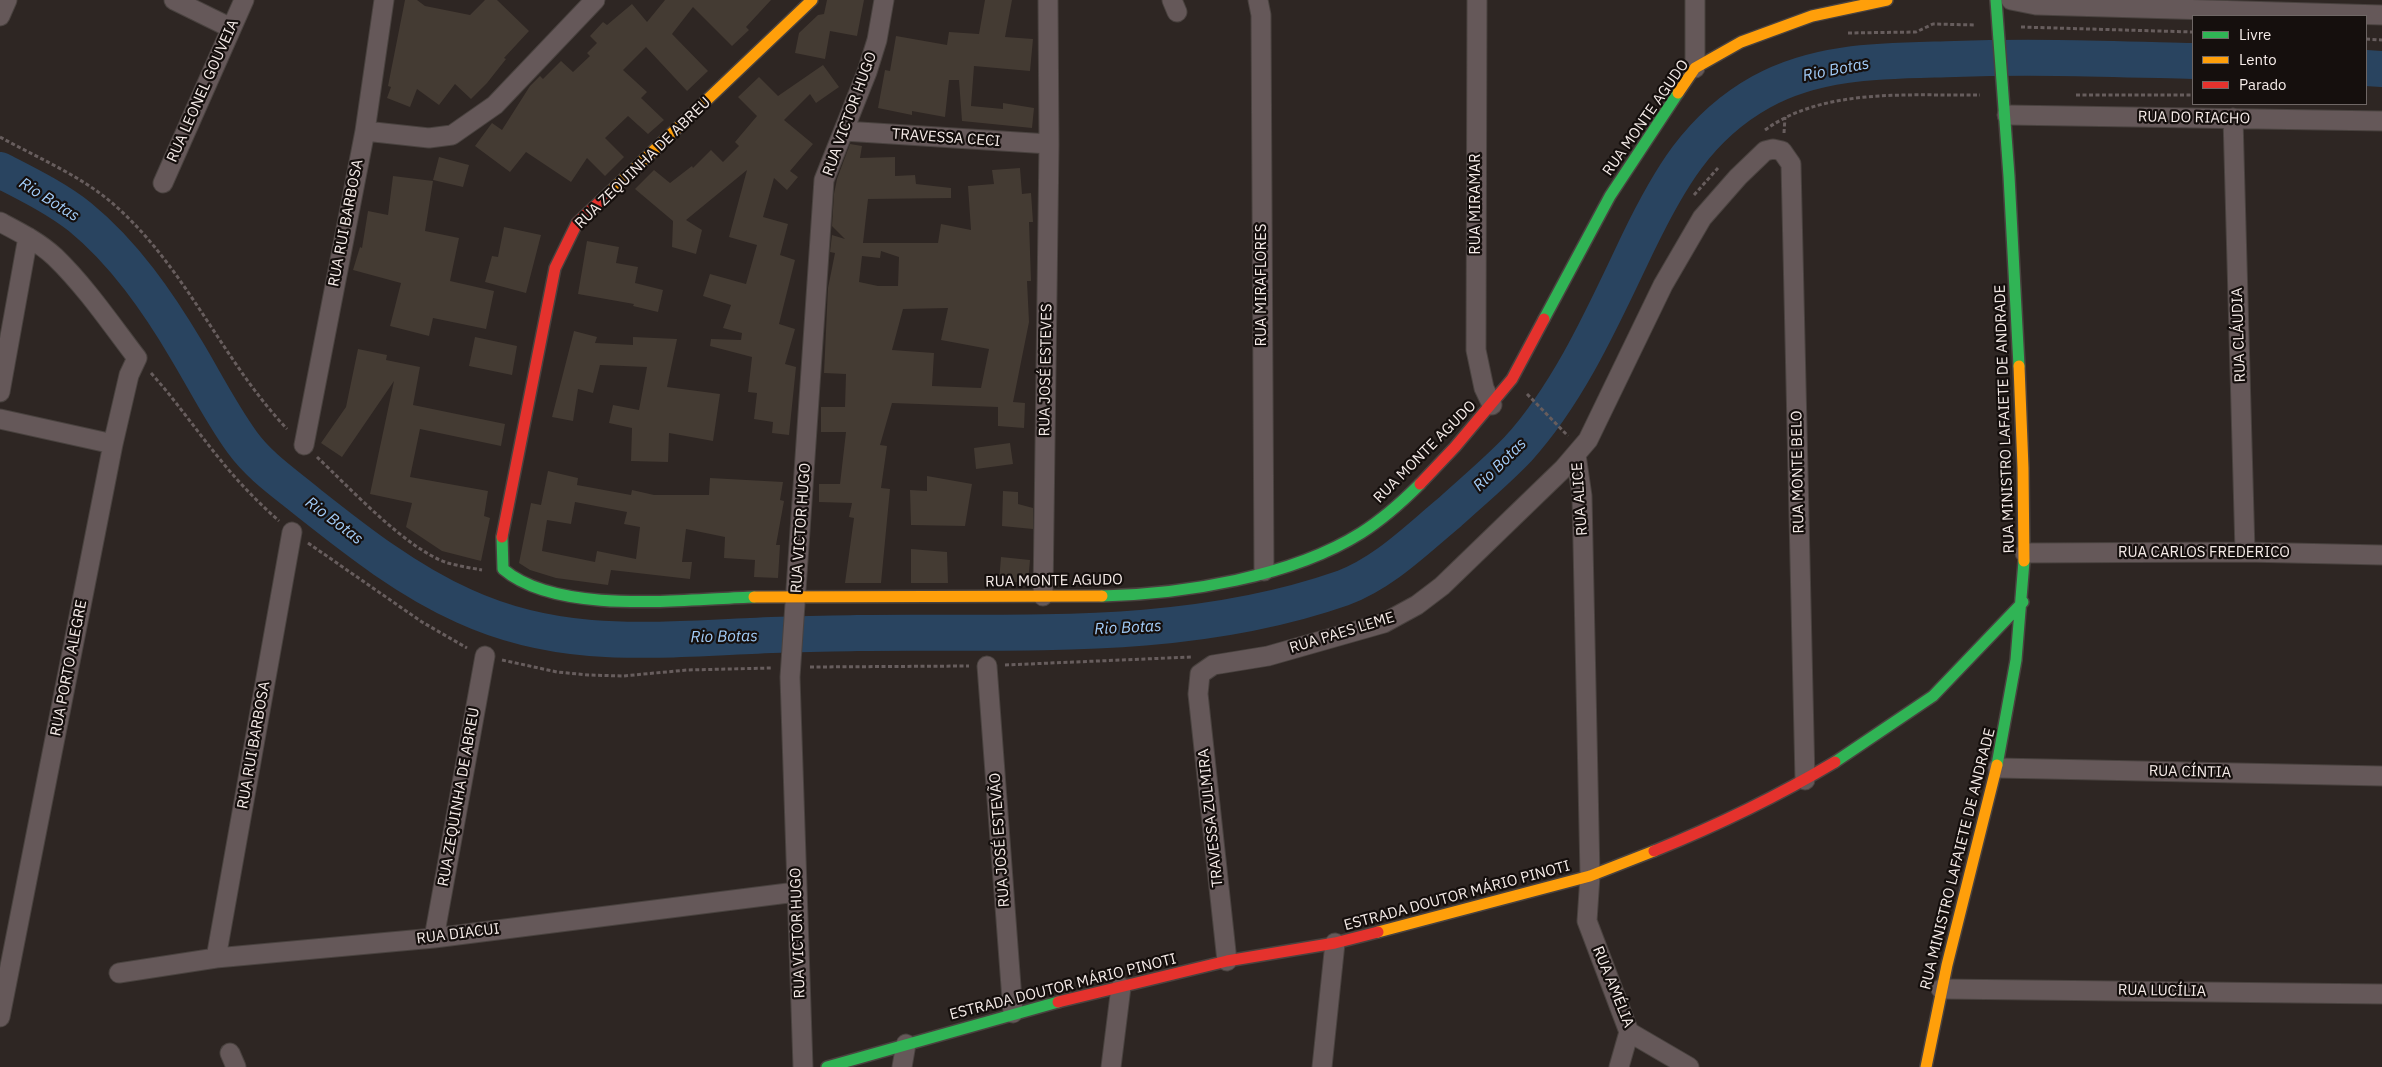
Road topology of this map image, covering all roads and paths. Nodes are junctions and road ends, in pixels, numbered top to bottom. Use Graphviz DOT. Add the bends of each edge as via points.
graph roads {
  1 [pos="8,0"];
  2 [pos="174,0"];
  3 [pos="244,0"];
  4 [pos="384,0"];
  5 [pos="595,0"];
  6 [pos="812,0"];
  7 [pos="884,0"];
  8 [pos="1048,0"];
  9 [pos="1258,0"];
  10 [pos="1477,0"];
  11 [pos="1695,0"];
  12 [pos="1887,0"];
  13 [pos="1996,0"];
  14 [pos="2011,0"];
  15 [pos="2247,5"];
  16 [pos="2382,15"];
  17 [pos="0,16"];
  18 [pos="231,28"];
  19 [pos="1999,30"];
  20 [pos="2192,32"];
  21 [pos="1845,34"];
  22 [pos="2367,39"];
  23 [pos="2382,40"];
  24 [pos="1695,68"];
  25 [pos="2007,115"];
  26 [pos="2232,118"];
  27 [pos="2382,121"];
  28 [pos="365,131"];
  29 [pos="844,131"];
  30 [pos="0,137"];
  31 [pos="1049,144"];
  32 [pos="1791,164"];
  33 [pos="162,183"];
  34 [pos="0,222"];
  35 [pos="28,237"];
  36 [pos="137,358"];
  37 [pos="0,392"];
  38 [pos="1526,394"];
  39 [pos="1492,405"];
  40 [pos="0,420"];
  41 [pos="1564,429"];
  42 [pos="113,444"];
  43 [pos="304,445"];
  44 [pos="1576,455"];
  45 [pos="292,532"];
  46 [pos="2245,552"];
  47 [pos="2025,553"];
  48 [pos="2382,555"];
  49 [pos="503,569"];
  50 [pos="1264,571"];
  51 [pos="1043,596"];
  52 [pos="2023,602"];
  53 [pos="795,604"];
  54 [pos="485,656"];
  55 [pos="987,666"];
  56 [pos="687,670"];
  57 [pos="1200,674"];
  58 [pos="1998,768"];
  59 [pos="2382,776"];
  60 [pos="1805,780"];
  61 [pos="1590,876"];
  62 [pos="796,892"];
  63 [pos="434,938"];
  64 [pos="1336,944"];
  65 [pos="216,958"];
  66 [pos="1227,961"];
  67 [pos="119,973"];
  68 [pos="1121,987"];
  69 [pos="1941,989"];
  70 [pos="2382,994"];
  71 [pos="1013,1013"];
  72 [pos="0,1017"];
  73 [pos="1629,1032"];
  74 [pos="906,1044"];
  75 [pos="803,1067"];
  76 [pos="827,1067"];
  77 [pos="902,1067"];
  78 [pos="1111,1067"];
  79 [pos="1322,1067"];
  80 [pos="1619,1067"];
  81 [pos="1689,1067"];
  82 [pos="1926,1067"];
  1 -- 17 [label="street"];
  2 -- 18 [label="street"];
  3 -- 18 [label="street, RUA LEONEL GOUVEIA"];
  4 -- 28 [label="street, RUA RUI BARBOSA"];
  5 -- 28 [label="street" via="496,105 452,135 429,138"];
  6 -- 49 [label="street, RUA ZEQUINHA DE ABREU" via="577,223 555,268 501,541"];
  7 -- 29 [label="street, RUA VICTOR HUGO" via="877,40"];
  8 -- 31 [label="street, RUA JOSÉ ESTEVES"];
  9 -- 50 [label="street, RUA MIRAFLORES" via="1261,25"];
  10 -- 39 [label="street, RUA MIRAMAR" via="1476,350 1484,388"];
  11 -- 24 [label="street"];
  12 -- 24 [label="street, RUA MONTE AGUDO" via="1812,16 1741,42"];
  13 -- 19 [label="street, RUA MINISTRO LAFAIETE DE ANDRADE"];
  14 -- 15 [label="street" via="2036,5"];
  15 -- 16 [label="street"];
  18 -- 33 [label="street, RUA LEONEL GOUVEIA"];
  19 -- 20 [label="path"];
  19 -- 21 [label="path" via="1933,24 1916,32"];
  19 -- 25 [label="street, RUA MINISTRO LAFAIETE DE ANDRADE"];
  22 -- 23 [label="path"];
  24 -- 39 [label="street, RUA MONTE AGUDO" via="1610,196 1512,379"];
  25 -- 26 [label="street, RUA DO RIACHO"];
  25 -- 47 [label="street, RUA MINISTRO LAFAIETE DE ANDRADE" via="2025,490"];
  26 -- 27 [label="street, RUA DO RIACHO"];
  26 -- 46 [label="street, RUA CLÁUDIA"];
  28 -- 43 [label="street, RUA RUI BARBOSA"];
  29 -- 31 [label="street, TRAVESSA CECI"];
  29 -- 53 [label="street, RUA VICTOR HUGO" via="824,180"];
  30 -- 43 [label="path" via="87,185 111,202 134,225 200,308 266,407"];
  31 -- 51 [label="street, RUA JOSÉ ESTEVES"];
  32 -- 44 [label="street, RUA ALICE" via="1782,151 1765,151 1702,218 1663,285 1592,433"];
  32 -- 60 [label="street, RUA MONTE BELO"];
  34 -- 35 [label="street"];
  35 -- 36 [label="street" via="54,256"];
  35 -- 37 [label="street"];
  36 -- 42 [label="street, RUA PORTO ALEGRE" via="129,374"];
  36 -- 45 [label="path" via="182,409 222,463"];
  38 -- 41 [label="path"];
  39 -- 50 [label="street, RUA MONTE AGUDO" via="1439,464 1396,506 1358,536"];
  40 -- 42 [label="street"];
  42 -- 72 [label="street, RUA PORTO ALEGRE"];
  43 -- 49 [label="path" via="390,526 422,549 446,563 482,570"];
  44 -- 57 [label="street, RUA PAES LEME" via="1442,586 1401,615 1359,631 1268,656 1214,665"];
  44 -- 61 [label="street, RUA ALICE" via="1582,496"];
  45 -- 54 [label="path" via="422,622"];
  45 -- 65 [label="street, RUA RUI BARBOSA"];
  46 -- 47 [label="street, RUA CARLOS FREDERICO"];
  46 -- 48 [label="street, RUA CARLOS FREDERICO"];
  47 -- 52 [label="street, RUA MINISTRO LAFAIETE DE ANDRADE"];
  49 -- 53 [label="street, RUA MONTE AGUDO" via="516,582 611,600"];
  50 -- 51 [label="street, RUA MONTE AGUDO" via="1177,591"];
  51 -- 53 [label="street, RUA MONTE AGUDO" via="847,599"];
  52 -- 58 [label="street, RUA MINISTRO LAFAIETE DE ANDRADE"];
  52 -- 60 [label="street, ESTRADA DOUTOR MÁRIO PINOTI" via="1933,696"];
  53 -- 62 [label="street, RUA VICTOR HUGO" via="790,677"];
  54 -- 56 [label="path" via="557,672 588,675 623,676"];
  54 -- 63 [label="street, RUA ZEQUINHA DE ABREU"];
  55 -- 71 [label="street, RUA JOSÉ ESTEVÃO"];
  57 -- 66 [label="street, TRAVESSA ZULMIRA" via="1198,694"];
  58 -- 59 [label="street, RUA CÍNTIA"];
  58 -- 69 [label="street, RUA MINISTRO LAFAIETE DE ANDRADE"];
  60 -- 61 [label="street, ESTRADA DOUTOR MÁRIO PINOTI" via="1689,837"];
  61 -- 64 [label="street, ESTRADA DOUTOR MÁRIO PINOTI"];
  61 -- 73 [label="street, RUA AMÉLIA" via="1587,921"];
  62 -- 63 [label="street, RUA DIACUI"];
  62 -- 75 [label="street, RUA VICTOR HUGO"];
  63 -- 65 [label="street, RUA DIACUI"];
  64 -- 66 [label="street, ESTRADA DOUTOR MÁRIO PINOTI"];
  64 -- 79 [label="street"];
  65 -- 67 [label="street, RUA DIACUI"];
  66 -- 68 [label="street, ESTRADA DOUTOR MÁRIO PINOTI"];
  68 -- 71 [label="street, ESTRADA DOUTOR MÁRIO PINOTI"];
  68 -- 78 [label="street"];
  69 -- 70 [label="street, RUA LUCÍLIA"];
  69 -- 82 [label="street, RUA MINISTRO LAFAIETE DE ANDRADE"];
  71 -- 74 [label="street, ESTRADA DOUTOR MÁRIO PINOTI"];
  73 -- 80 [label="street"];
  73 -- 81 [label="street, RUA AMÉLIA"];
  74 -- 76 [label="street, ESTRADA DOUTOR MÁRIO PINOTI"];
  74 -- 77 [label="street"];
}
